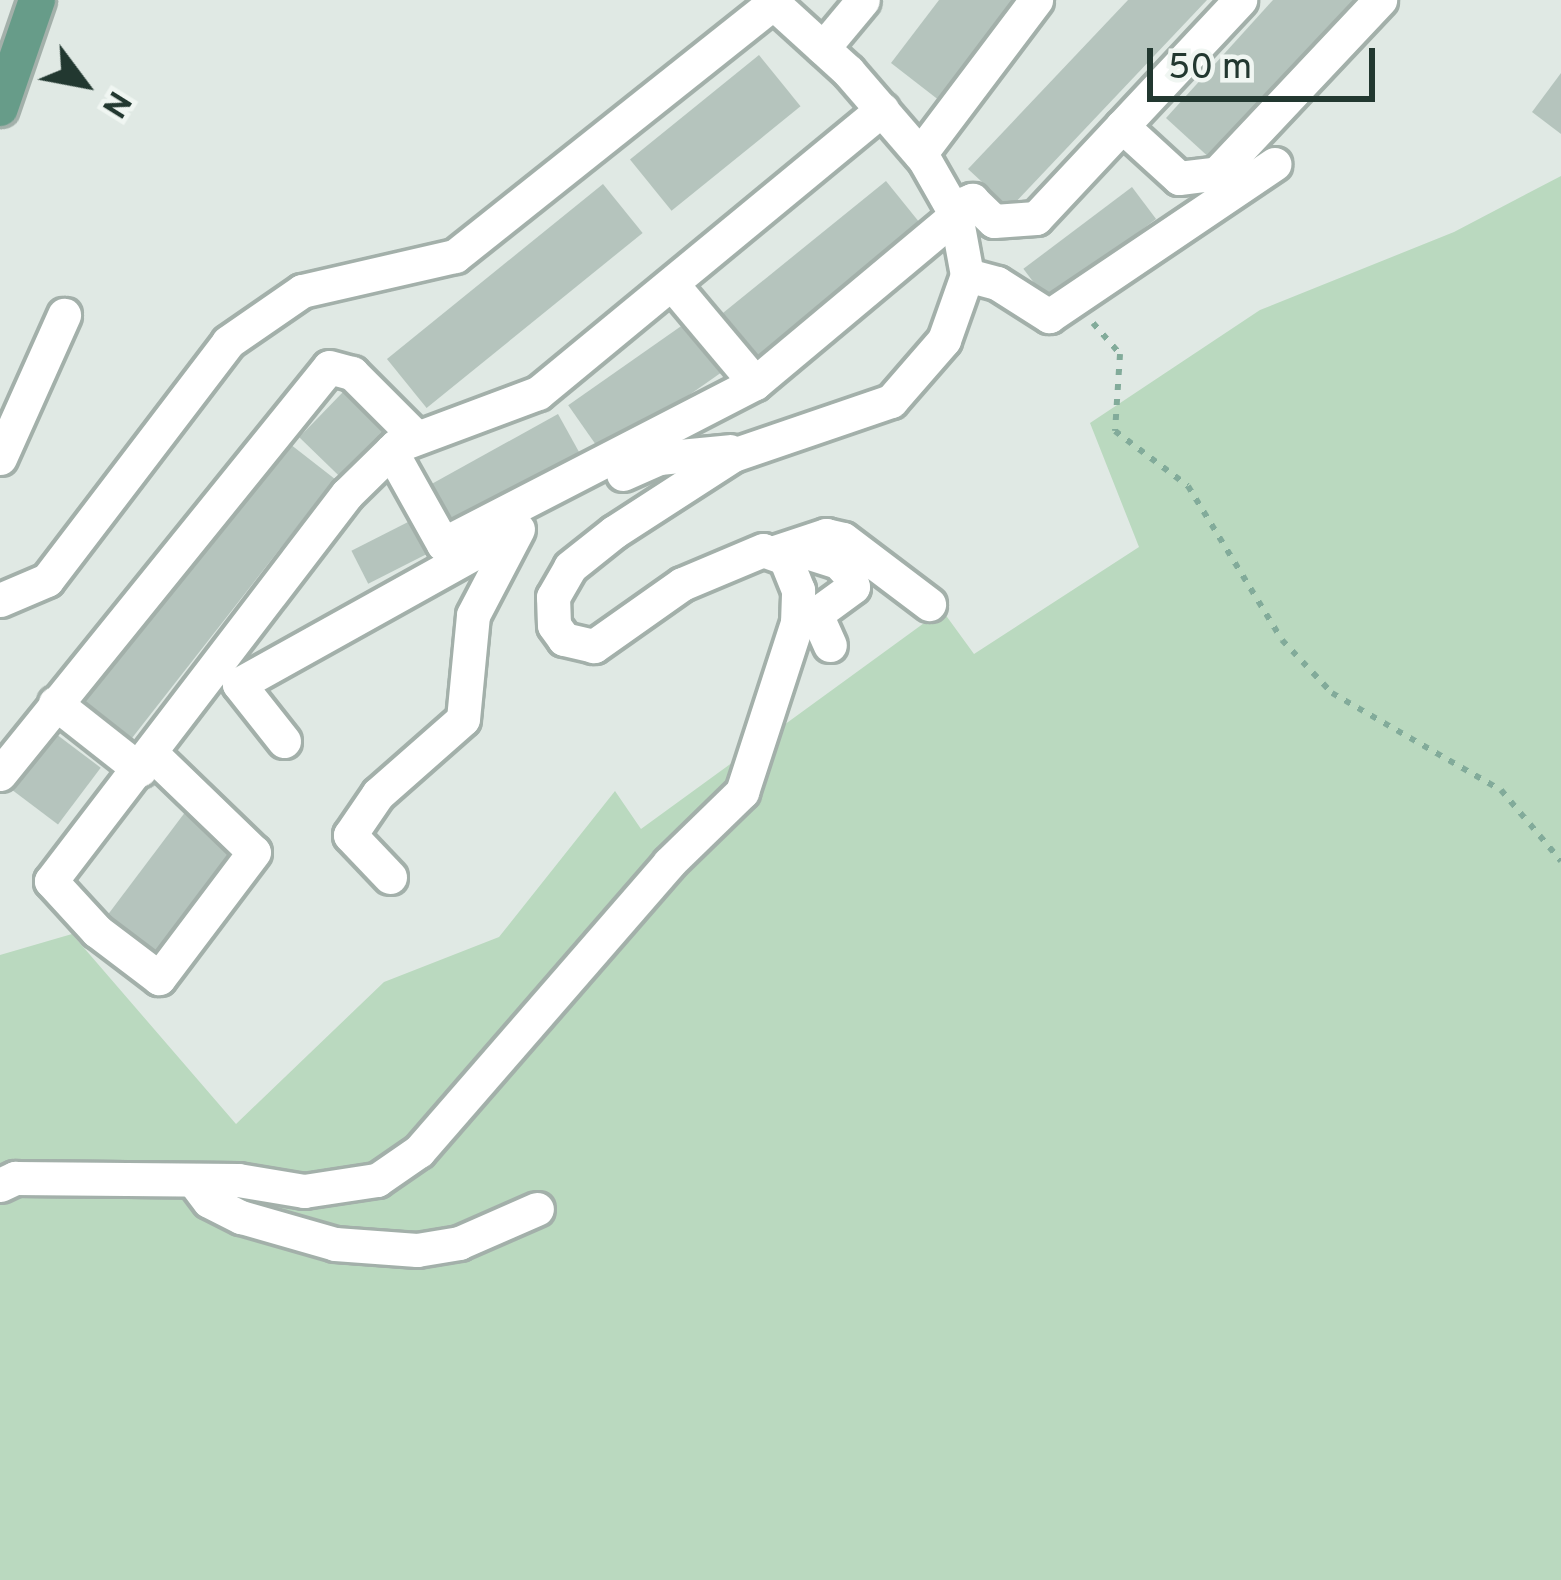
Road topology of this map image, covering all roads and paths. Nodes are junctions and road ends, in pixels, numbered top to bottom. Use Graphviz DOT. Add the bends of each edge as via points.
graph roads {
  1 [pos="37,0"];
  2 [pos="863,0"];
  3 [pos="1022,0"];
  4 [pos="1036,0"];
  5 [pos="1240,0"];
  6 [pos="1380,0"];
  7 [pos="772,2"];
  8 [pos="823,48"];
  9 [pos="0,108"];
  10 [pos="882,109"];
  11 [pos="938,112"];
  12 [pos="1122,126"];
  13 [pos="920,154"];
  14 [pos="1274,164"];
  15 [pos="954,211"];
  16 [pos="967,275"];
  17 [pos="672,284"];
  18 [pos="1075,302"];
  19 [pos="64,315"];
  20 [pos="16,375"];
  21 [pos="754,383"];
  22 [pos="403,444"];
  23 [pos="743,449"];
  24 [pos="0,458"];
  25 [pos="518,529"];
  26 [pos="782,550"];
  27 [pos="0,600"];
  28 [pos="928,604"];
  29 [pos="830,645"];
  30 [pos="55,703"];
  31 [pos="284,741"];
  32 [pos="146,762"];
  33 [pos="0,774"];
  34 [pos="1561,861"];
  35 [pos="390,877"];
  36 [pos="193,1180"];
  37 [pos="0,1185"];
  38 [pos="537,1209"];
  1 -- 9 [label="main road"];
  2 -- 8 [label="street"];
  3 -- 11 [label="street"];
  4 -- 13 [label="street"];
  5 -- 12 [label="street"];
  6 -- 12 [label="street" via="1217,173 1179,178"];
  7 -- 8 [label="street"];
  7 -- 27 [label="street" via="455,256 302,291 228,342 47,580"];
  8 -- 10 [label="street"];
  10 -- 13 [label="street"];
  10 -- 17 [label="street"];
  12 -- 15 [label="street" via="1036,218 994,221 972,200"];
  13 -- 15 [label="street"];
  14 -- 18 [label="street"];
  15 -- 16 [label="street"];
  15 -- 21 [label="street"];
  16 -- 18 [label="street" via="997,283 1049,316"];
  16 -- 23 [label="street" via="944,340 891,401"];
  17 -- 21 [label="street"];
  17 -- 22 [label="street" via="538,393"];
  18 -- 34 [label="path" via="1120,354 1115,431 1188,486 1282,640 1332,693 1502,790"];
  19 -- 20 [label="street"];
  20 -- 24 [label="street"];
  21 -- 22 [label="street" via="443,544"];
  22 -- 30 [label="street" via="352,373 329,367"];
  22 -- 32 [label="street" via="347,494"];
  23 -- 25 [label="street" via="659,458"];
  23 -- 26 [label="street" via="570,567 553,596 554,625 578,647 595,646 682,584"];
  25 -- 31 [label="street" via="239,684"];
  25 -- 35 [label="street" via="473,615 463,719 378,794 350,836"];
  26 -- 28 [label="street" via="826,535 843,538"];
  26 -- 29 [label="street" via="838,562 850,575 853,587 815,614"];
  26 -- 36 [label="street" via="793,572 797,622 742,792 669,863 419,1151 349,1190"];
  30 -- 32 [label="street"];
  30 -- 33 [label="street"];
  32 -- 32 [label="street" via="51,881 97,931 159,978 254,851"];
  36 -- 37 [label="street" via="14,1178"];
  36 -- 38 [label="street" via="209,1201 241,1216 335,1244 417,1250 459,1243"];
}
